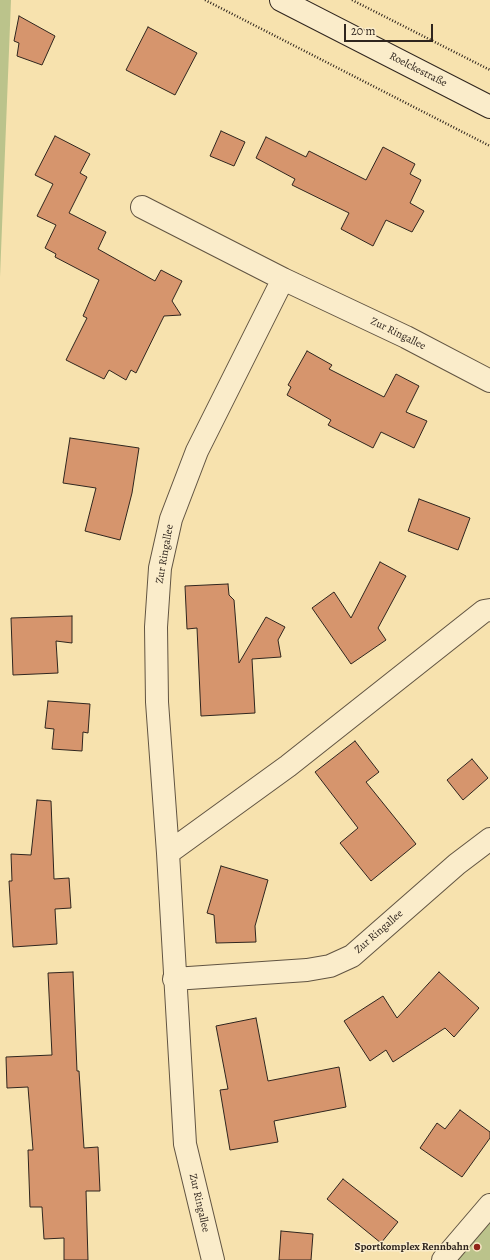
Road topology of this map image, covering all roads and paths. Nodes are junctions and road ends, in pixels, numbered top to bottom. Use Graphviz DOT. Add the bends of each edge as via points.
graph roads {
  1 [pos="205,0"];
  2 [pos="281,0"];
  3 [pos="352,0"];
  4 [pos="490,70"];
  5 [pos="490,107"];
  6 [pos="490,146"];
  7 [pos="142,207"];
  8 [pos="283,279"];
  9 [pos="490,381"];
  10 [pos="490,610"];
  11 [pos="490,839"];
  12 [pos="168,853"];
  13 [pos="174,979"];
  14 [pos="490,1205"];
  15 [pos="213,1260"];
  16 [pos="443,1260"];
  1 -- 6 [label="path"];
  2 -- 5 [label="street, Roelckestraße"];
  3 -- 4 [label="path"];
  7 -- 8 [label="street, Zur Ringallee"];
  8 -- 9 [label="street, Zur Ringallee" via="406,337"];
  8 -- 12 [label="street, Zur Ringallee" via="197,451 171,519 160,568 156,627 157,702"];
  10 -- 12 [label="street" via="484,611 288,766"];
  11 -- 13 [label="street, Zur Ringallee" via="457,864 352,956 330,966"];
  12 -- 13 [label="street, Zur Ringallee"];
  13 -- 15 [label="street, Zur Ringallee" via="185,1144"];
  14 -- 16 [label="street"];
}
